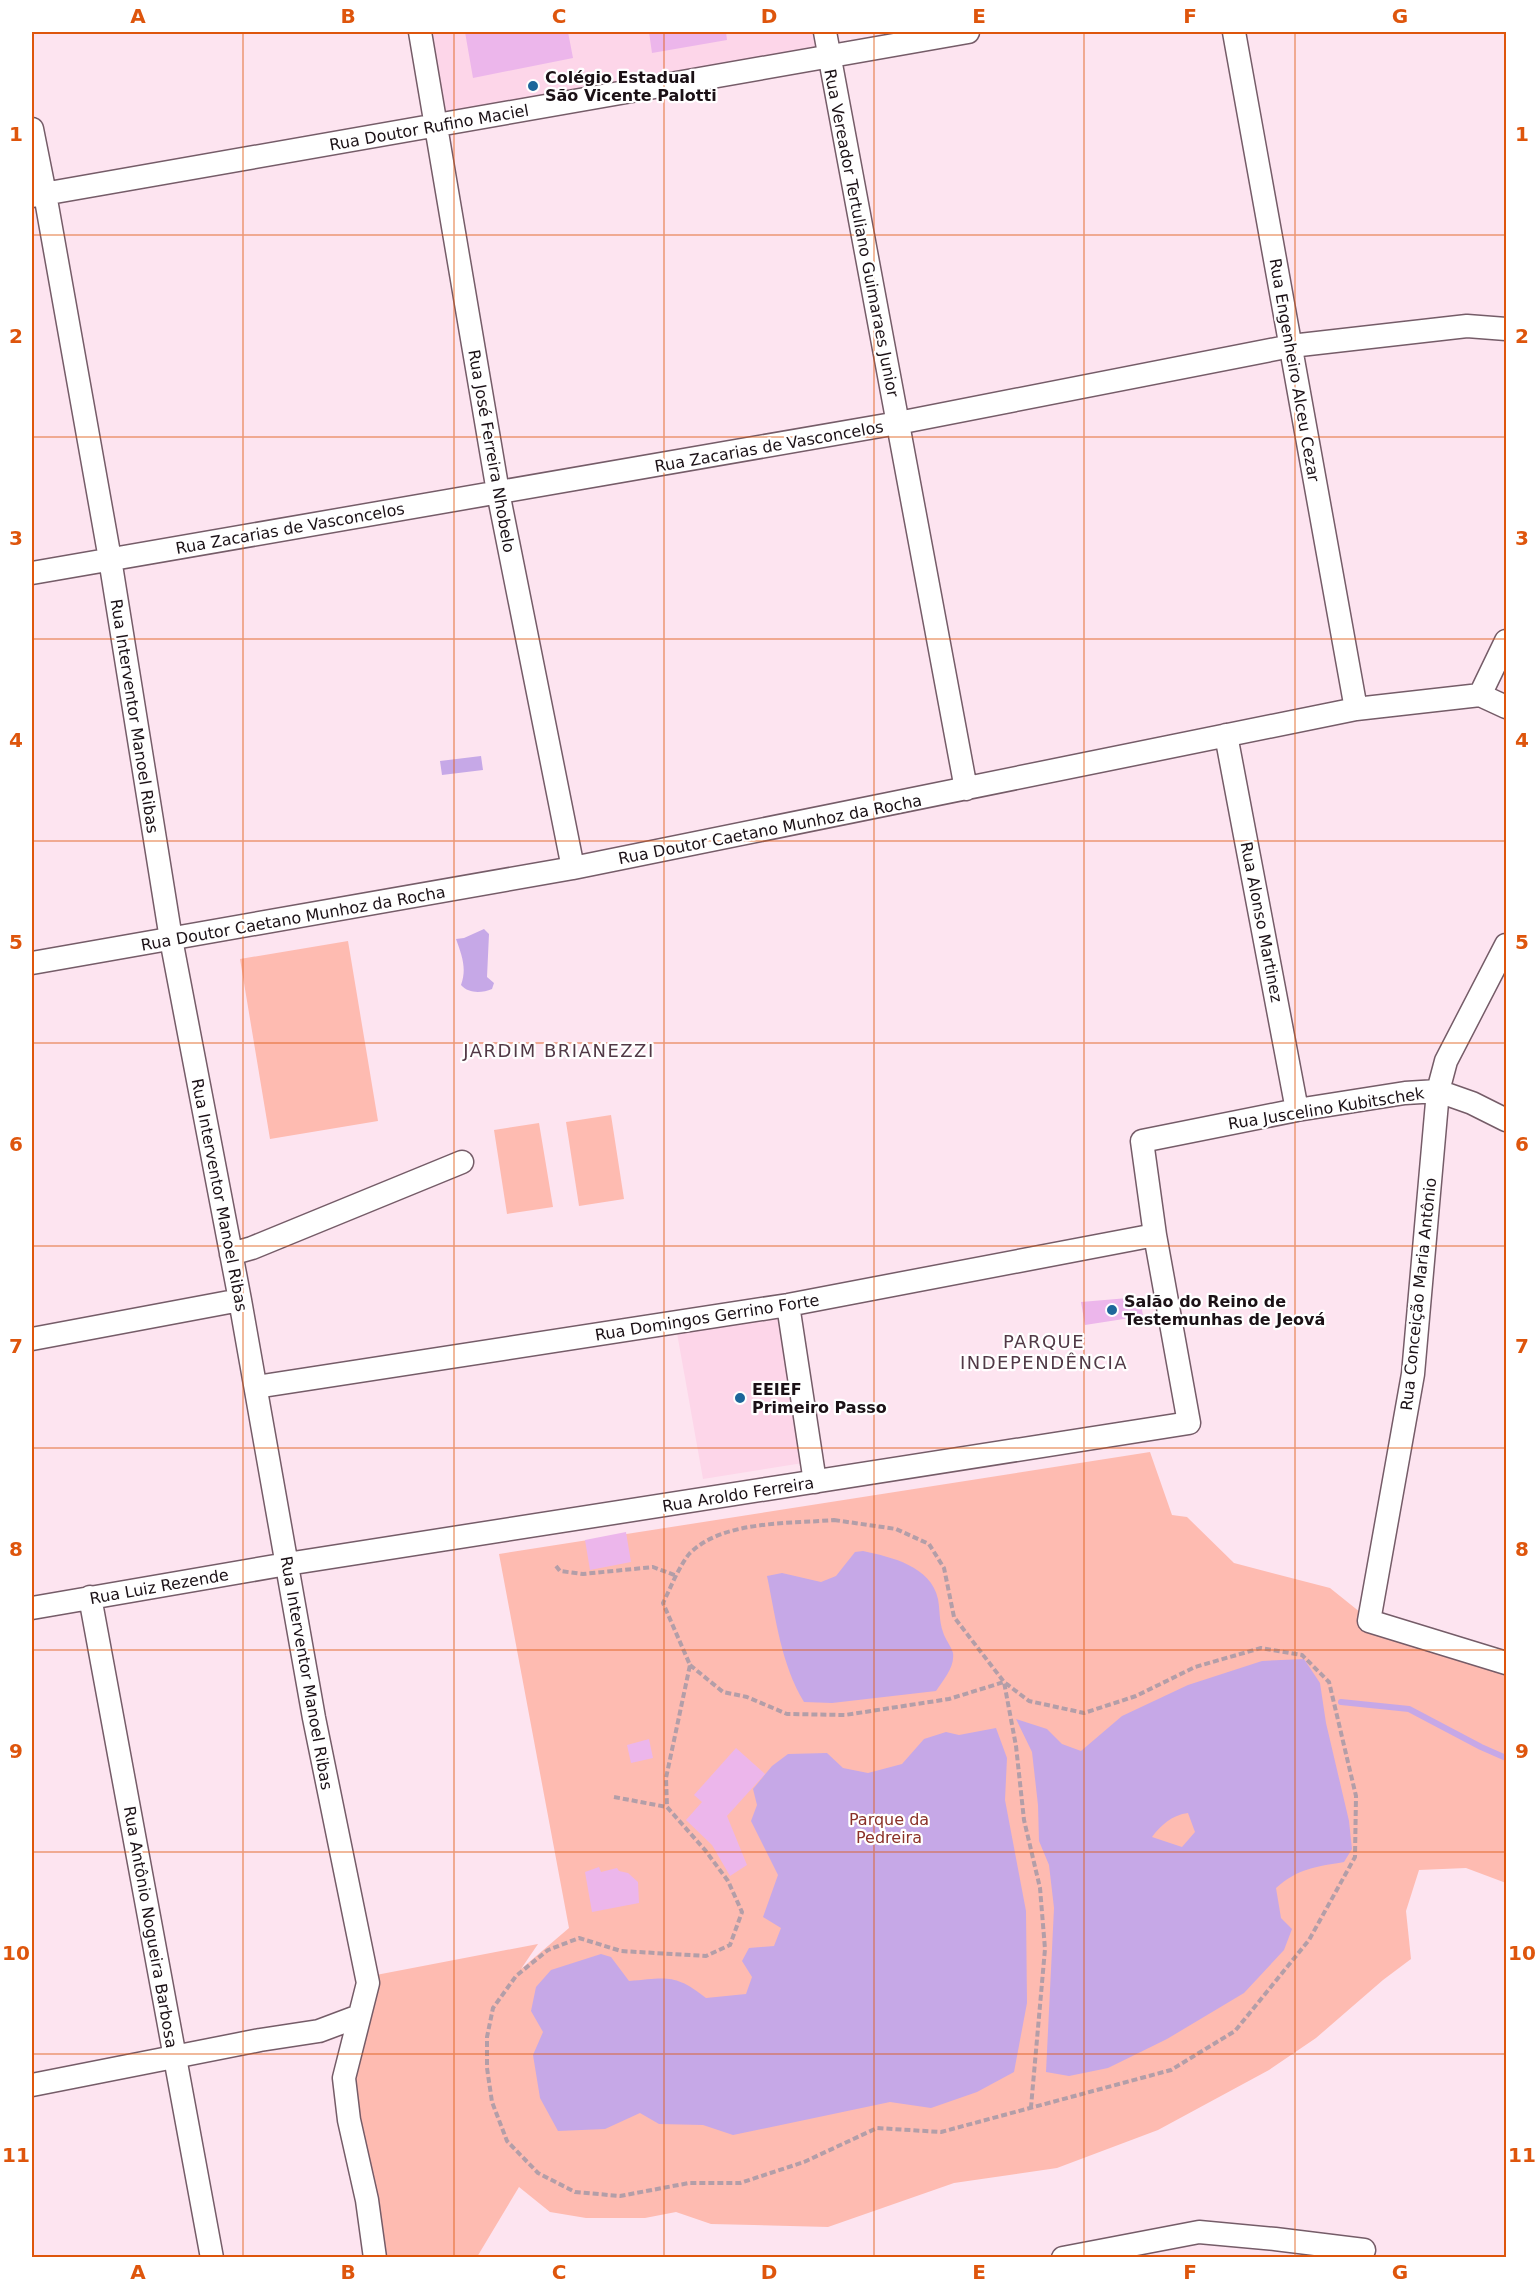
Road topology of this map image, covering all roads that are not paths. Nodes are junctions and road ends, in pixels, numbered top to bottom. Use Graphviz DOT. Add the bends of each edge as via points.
graph roads {
  1 [pos="420,32"];
  2 [pos="825,32"];
  3 [pos="968,32"];
  4 [pos="1234,32"];
  5 [pos="829,56"];
  6 [pos="436,125"];
  7 [pos="32,129"];
  8 [pos="38,195"];
  9 [pos="1506,329"];
  10 [pos="1291,346"];
  11 [pos="898,423"];
  12 [pos="498,492"];
  13 [pos="110,559"];
  14 [pos="32,573"];
  15 [pos="1506,641"];
  16 [pos="1480,695"];
  17 [pos="1506,707"];
  18 [pos="1356,709"];
  19 [pos="1226,735"];
  20 [pos="966,789"];
  21 [pos="573,868"];
  22 [pos="171,939"];
  23 [pos="1506,945"];
  24 [pos="32,963"];
  25 [pos="1438,1091"];
  26 [pos="1297,1110"];
  27 [pos="1506,1120"];
  28 [pos="462,1162"];
  29 [pos="1155,1235"];
  30 [pos="231,1254"];
  31 [pos="240,1300"];
  32 [pos="788,1305"];
  33 [pos="32,1339"];
  34 [pos="256,1387"];
  35 [pos="815,1482"];
  36 [pos="287,1564"];
  37 [pos="90,1597"];
  38 [pos="32,1608"];
  39 [pos="1506,1663"];
  40 [pos="359,2016"];
  41 [pos="175,2057"];
  42 [pos="32,2085"];
  43 [pos="1274,2248"];
  44 [pos="1364,2250"];
  45 [pos="212,2258"];
  46 [pos="375,2258"];
  47 [pos="1063,2258"];
  1 -- 6 [label="street, Rua José Ferreira Nhobelo"];
  2 -- 5 [label="street, Rua Vereador Tertuliano Guimaraes Junior"];
  3 -- 5 [label="street, Rua Doutor Rufino Maciel"];
  4 -- 10 [label="street, Rua Engenheiro Alceu Cezar"];
  5 -- 6 [label="street, Rua Doutor Rufino Maciel"];
  5 -- 11 [label="street, Rua Vereador Tertuliano Guimaraes Junior"];
  6 -- 8 [label="street, Rua Doutor Rufino Maciel"];
  6 -- 12 [label="street, Rua José Ferreira Nhobelo"];
  7 -- 8 [label="street, Rua Interventor Manoel Ribas"];
  8 -- 13 [label="street, Rua Interventor Manoel Ribas"];
  9 -- 10 [label="street, Rua Zacarias de Vasconcelos" via="1467,326"];
  10 -- 11 [label="street, Rua Zacarias de Vasconcelos"];
  10 -- 18 [label="street, Rua Engenheiro Alceu Cezar"];
  11 -- 12 [label="street, Rua Zacarias de Vasconcelos"];
  11 -- 20 [label="street, Rua Vereador Tertuliano Guimaraes Junior"];
  12 -- 13 [label="street, Rua Zacarias de Vasconcelos"];
  12 -- 21 [label="street, Rua José Ferreira Nhobelo"];
  13 -- 14 [label="street, Rua Zacarias de Vasconcelos"];
  13 -- 22 [label="street, Rua Interventor Manoel Ribas"];
  15 -- 16 [label="street"];
  16 -- 17 [label="street"];
  16 -- 18 [label="street, Rua Doutor Caetano Munhoz da Rocha"];
  18 -- 19 [label="street, Rua Doutor Caetano Munhoz da Rocha"];
  19 -- 20 [label="street, Rua Doutor Caetano Munhoz da Rocha"];
  19 -- 26 [label="street, Rua Alonso Martinez"];
  20 -- 21 [label="street, Rua Doutor Caetano Munhoz da Rocha"];
  21 -- 22 [label="street, Rua Doutor Caetano Munhoz da Rocha"];
  22 -- 24 [label="street, Rua Doutor Caetano Munhoz da Rocha"];
  22 -- 30 [label="street, Rua Interventor Manoel Ribas"];
  23 -- 25 [label="street, Rua Conceição Maria Antônio" via="1446,1061"];
  25 -- 26 [label="street, Rua Juscelino Kubitschek"];
  25 -- 27 [label="street, Rua Juscelino Kubitschek"];
  25 -- 39 [label="street, Rua Conceição Maria Antônio" via="1413,1374 1369,1621"];
  26 -- 29 [label="street, Rua Juscelino Kubitschek" via="1142,1141"];
  28 -- 30 [label="street"];
  29 -- 32 [label="street, Rua Domingos Gerrino Forte"];
  29 -- 35 [label="street, Rua Aroldo Ferreira" via="1189,1423"];
  30 -- 31 [label="street, Rua Interventor Manoel Ribas"];
  31 -- 33 [label="street"];
  31 -- 34 [label="street, Rua Interventor Manoel Ribas"];
  32 -- 34 [label="street, Rua Domingos Gerrino Forte"];
  32 -- 35 [label="street"];
  34 -- 36 [label="street, Rua Interventor Manoel Ribas"];
  35 -- 36 [label="street, Rua Aroldo Ferreira"];
  36 -- 37 [label="street, Rua Luiz Rezende"];
  36 -- 40 [label="street, Rua Interventor Manoel Ribas" via="368,1983"];
  37 -- 38 [label="street, Rua Luiz Rezende"];
  37 -- 41 [label="street, Rua Antônio Nogueira Barbosa"];
  40 -- 41 [label="street" via="319,2031"];
  40 -- 46 [label="street, Rua Interventor Manoel Ribas" via="344,2078"];
  41 -- 42 [label="street"];
  41 -- 45 [label="street, Rua Antônio Nogueira Barbosa"];
  43 -- 44 [label="street"];
  43 -- 47 [label="street" via="1198,2232"];
}
